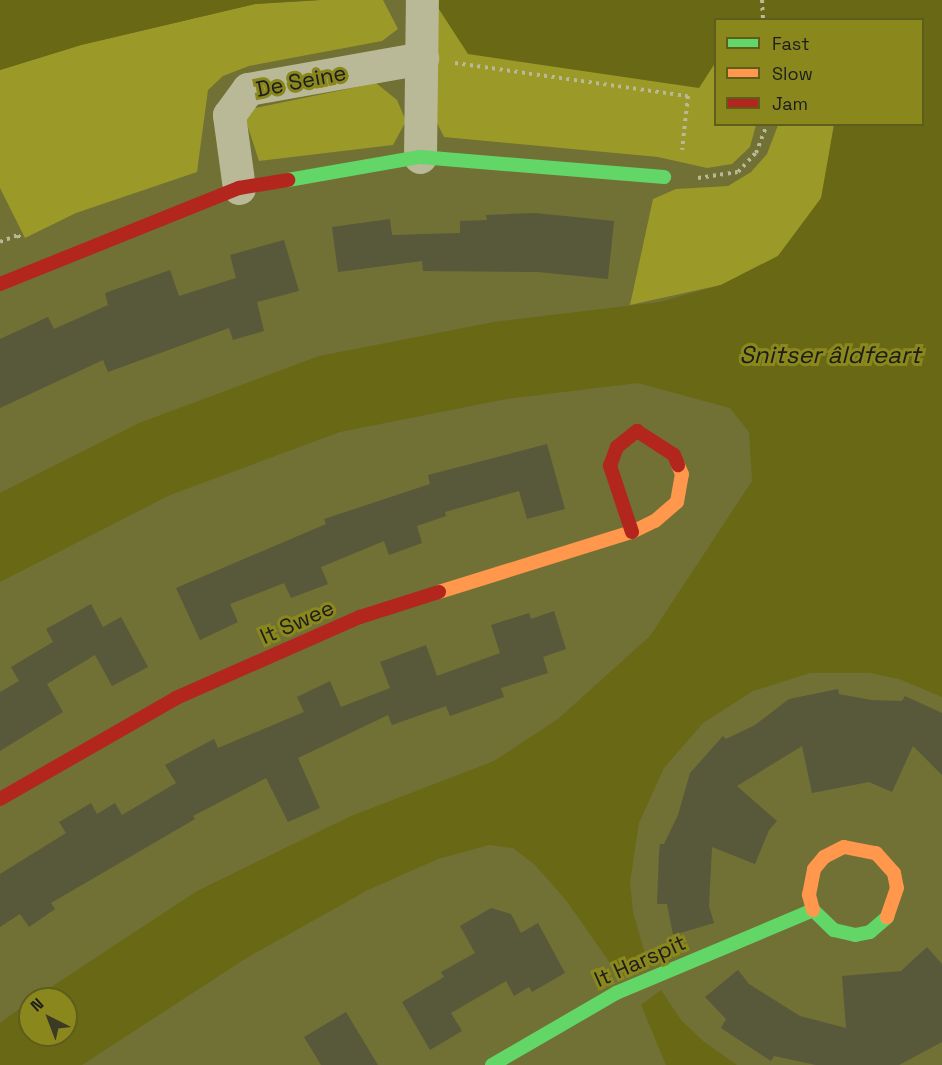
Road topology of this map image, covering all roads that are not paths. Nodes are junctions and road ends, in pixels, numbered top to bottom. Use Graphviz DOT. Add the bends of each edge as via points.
graph roads {
  1 [pos="422,0"];
  2 [pos="422,58"];
  3 [pos="420,157"];
  4 [pos="664,177"];
  5 [pos="239,188"];
  6 [pos="0,284"];
  7 [pos="632,532"];
  8 [pos="0,799"];
  9 [pos="813,910"];
  10 [pos="492,1065"];
  1 -- 2 [label="street"];
  2 -- 3 [label="street"];
  2 -- 5 [label="street, De Seine" via="249,89 229,116"];
  3 -- 4 [label="street"];
  3 -- 5 [label="street"];
  5 -- 6 [label="street"];
  7 -- 7 [label="street, It Swee" via="610,466 617,447 636,431 674,455 682,474 677,502 655,522"];
  7 -- 8 [label="street, It Swee" via="360,617 176,698"];
  9 -- 9 [label="street" via="809,895 814,869 824,857 844,847 876,853 894,873 897,894 891,914 870,932 855,935 834,930"];
  9 -- 10 [label="street, It Harspit" via="616,993"];
}
